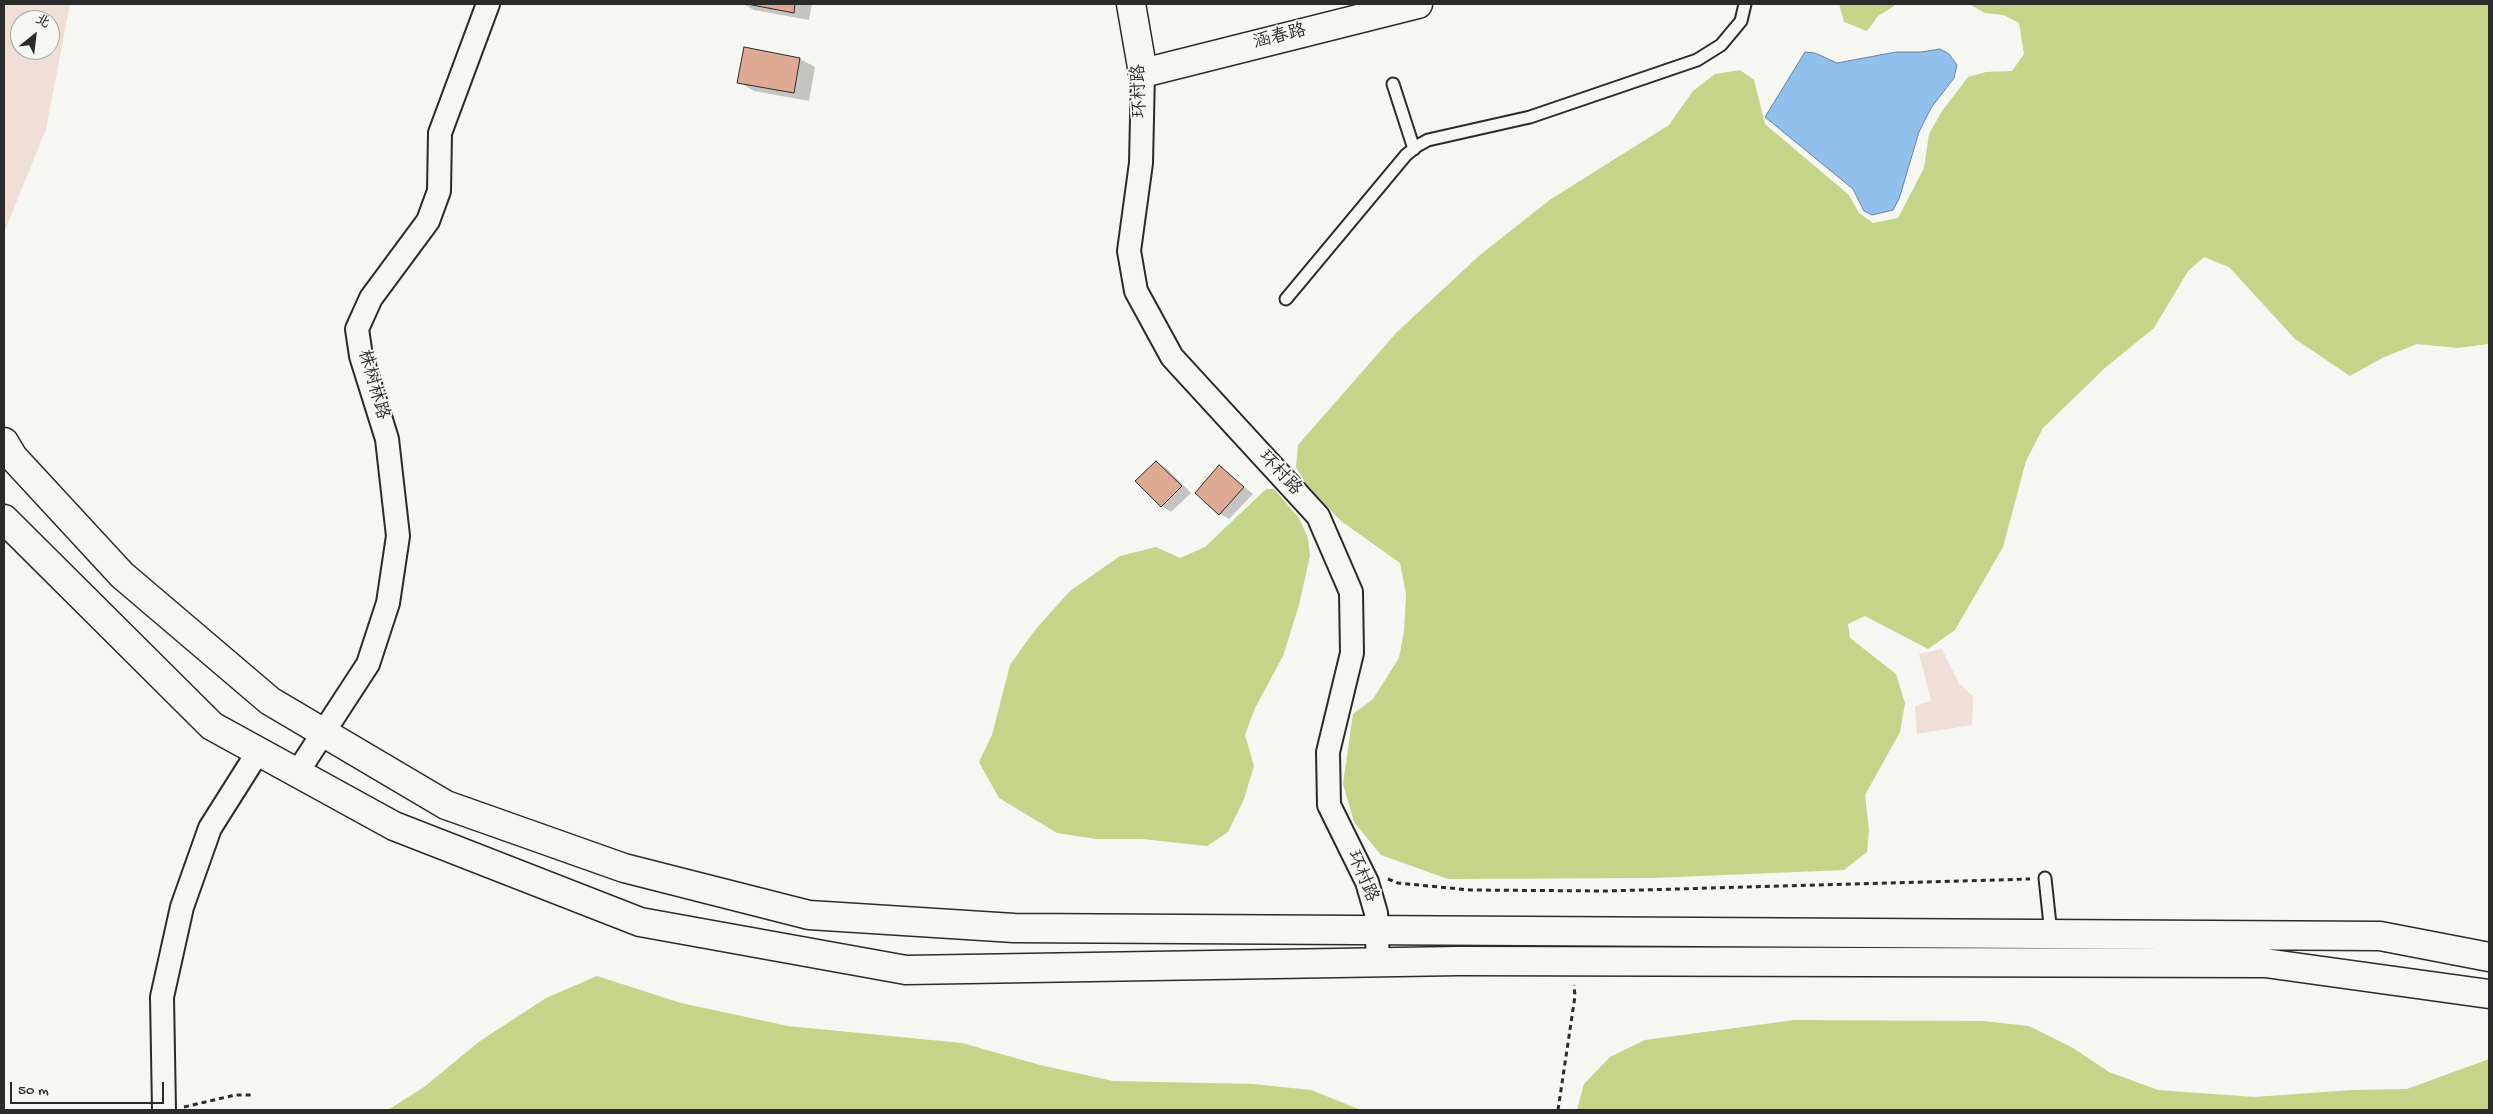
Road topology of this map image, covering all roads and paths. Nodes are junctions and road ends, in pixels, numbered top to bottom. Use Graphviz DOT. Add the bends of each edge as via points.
graph roads {
  1 [pos="488,4"];
  2 [pos="1131,4"];
  3 [pos="1418,4"];
  4 [pos="1745,4"];
  5 [pos="1143,73"];
  6 [pos="1393,84"];
  7 [pos="1414,149"];
  8 [pos="1286,299"];
  9 [pos="4,442"];
  10 [pos="4,519"];
  11 [pos="322,732"];
  12 [pos="258,752"];
  13 [pos="297,773"];
  14 [pos="1382,876"];
  15 [pos="2045,878"];
  16 [pos="1378,930"];
  17 [pos="2051,934"];
  18 [pos="2489,958"];
  19 [pos="1573,961"];
  20 [pos="1378,962"];
  21 [pos="2489,994"];
  22 [pos="251,1095"];
  23 [pos="172,1109"];
  24 [pos="1558,1110"];
  1 -- 11 [label="street, 株树林路" via="440,134 439,191 428,221 372,298 357,328 361,356 387,439 398,536 388,604 368,664"];
  2 -- 5 [label="main road, 环村路"];
  3 -- 5 [label="main road, 涵春路"];
  4 -- 7 [label="lane" via="1741,21 1721,45 1697,60 1530,117 1428,140"];
  5 -- 16 [label="street, 环村路" via="1141,163 1129,251 1136,291 1172,358 1318,516 1351,592 1352,653 1328,752 1329,805 1367,882"];
  6 -- 7 [label="lane"];
  7 -- 8 [label="lane"];
  9 -- 11 [label="main road" via="13,457 122,575 270,701"];
  10 -- 12 [label="main road" via="212,726"];
  11 -- 13 [label="street, 株树林路"];
  11 -- 16 [label="main road" via="446,804 624,868 809,915 1014,928"];
  12 -- 13 [label="main road"];
  12 -- 23 [label="street" via="210,828 182,907 162,997"];
  13 -- 20 [label="main road" via="394,826 640,922 896,968"];
  14 -- 15 [label="path" via="1398,884 1470,890 1605,891"];
  15 -- 17 [label="lane"];
  16 -- 17 [label="main road"];
  16 -- 20 [label="street, 环村路"];
  17 -- 18 [label="main road" via="2380,936"];
  19 -- 20 [label="main road"];
  19 -- 21 [label="main road" via="2265,964"];
  19 -- 24 [label="path" via="1575,996"];
  22 -- 23 [label="path" via="235,1094"];
}
